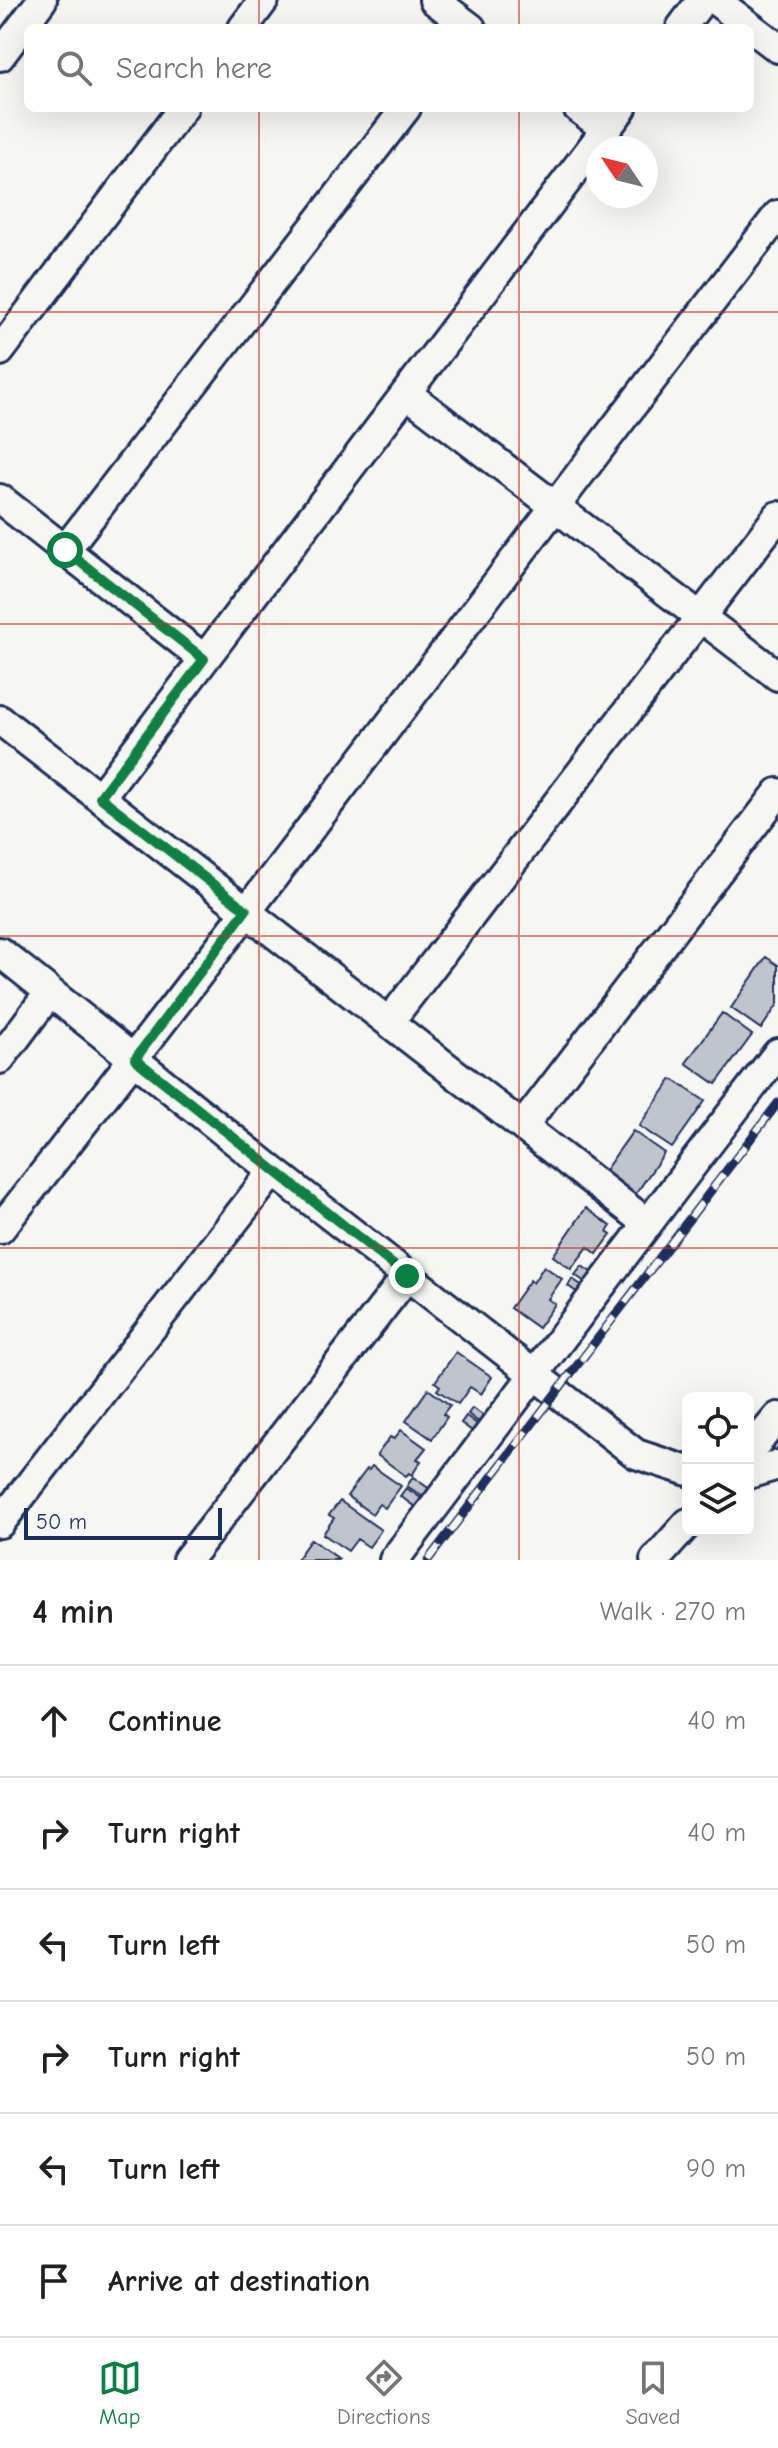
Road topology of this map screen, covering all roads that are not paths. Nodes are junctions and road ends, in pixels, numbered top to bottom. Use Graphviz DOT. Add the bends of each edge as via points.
graph roads {
  1 [pos="42,0"];
  2 [pos="264,0"];
  3 [pos="434,0"];
  4 [pos="702,0"];
  5 [pos="715,0"];
  6 [pos="246,24"];
  7 [pos="465,24"];
  8 [pos="684,24"];
  9 [pos="746,24"];
  10 [pos="754,30"];
  11 [pos="778,48"];
  12 [pos="0,56"];
  13 [pos="180,112"];
  14 [pos="403,112"];
  15 [pos="591,112"];
  16 [pos="614,119"];
  17 [pos="778,215"];
  18 [pos="0,351"];
  19 [pos="406,393"];
  20 [pos="0,499"];
  21 [pos="554,505"];
  22 [pos="778,516"];
  23 [pos="65,550"];
  24 [pos="700,616"];
  25 [pos="204,659"];
  26 [pos="778,676"];
  27 [pos="0,720"];
  28 [pos="778,793"];
  29 [pos="100,797"];
  30 [pos="246,910"];
  31 [pos="0,952"];
  32 [pos="50,992"];
  33 [pos="389,1022"];
  34 [pos="778,1053"];
  35 [pos="0,1059"];
  36 [pos="135,1059"];
  37 [pos="523,1126"];
  38 [pos="273,1171"];
  39 [pos="647,1223"];
  40 [pos="0,1229"];
  41 [pos="407,1276"];
  42 [pos="535,1375"];
  43 [pos="778,1417"];
  44 [pos="754,1446"];
  45 [pos="778,1465"];
  46 [pos="682,1469"];
  47 [pos="754,1472"];
  48 [pos="0,1523"];
  49 [pos="682,1530"];
  50 [pos="187,1560"];
  51 [pos="394,1560"];
  52 [pos="655,1560"];
  1 -- 12 [label="street"];
  2 -- 6 [label="street"];
  3 -- 7 [label="street"];
  4 -- 8 [label="street"];
  5 -- 9 [label="street"];
  10 -- 11 [label="street"];
  13 -- 18 [label="street"];
  14 -- 23 [label="street"];
  15 -- 16 [label="street"];
  16 -- 19 [label="street"];
  17 -- 21 [label="street"];
  19 -- 21 [label="street"];
  19 -- 25 [label="street"];
  20 -- 23 [label="street"];
  21 -- 24 [label="street"];
  21 -- 30 [label="street"];
  22 -- 24 [label="street"];
  23 -- 25 [label="street"];
  24 -- 26 [label="street"];
  24 -- 33 [label="street"];
  25 -- 29 [label="street"];
  27 -- 29 [label="street"];
  28 -- 37 [label="street"];
  29 -- 30 [label="street"];
  30 -- 33 [label="street"];
  30 -- 36 [label="street"];
  31 -- 32 [label="street"];
  32 -- 35 [label="street"];
  32 -- 36 [label="street"];
  33 -- 37 [label="street"];
  34 -- 39 [label="street"];
  36 -- 38 [label="street"];
  36 -- 40 [label="street"];
  37 -- 39 [label="street"];
  38 -- 41 [label="street"];
  38 -- 48 [label="street"];
  39 -- 42 [label="street"];
  41 -- 42 [label="street"];
  41 -- 50 [label="street"];
  42 -- 46 [label="street" via="636,1454"];
  42 -- 51 [label="street"];
  43 -- 44 [label="street"];
  45 -- 47 [label="street"];
  49 -- 52 [label="street"];
}
